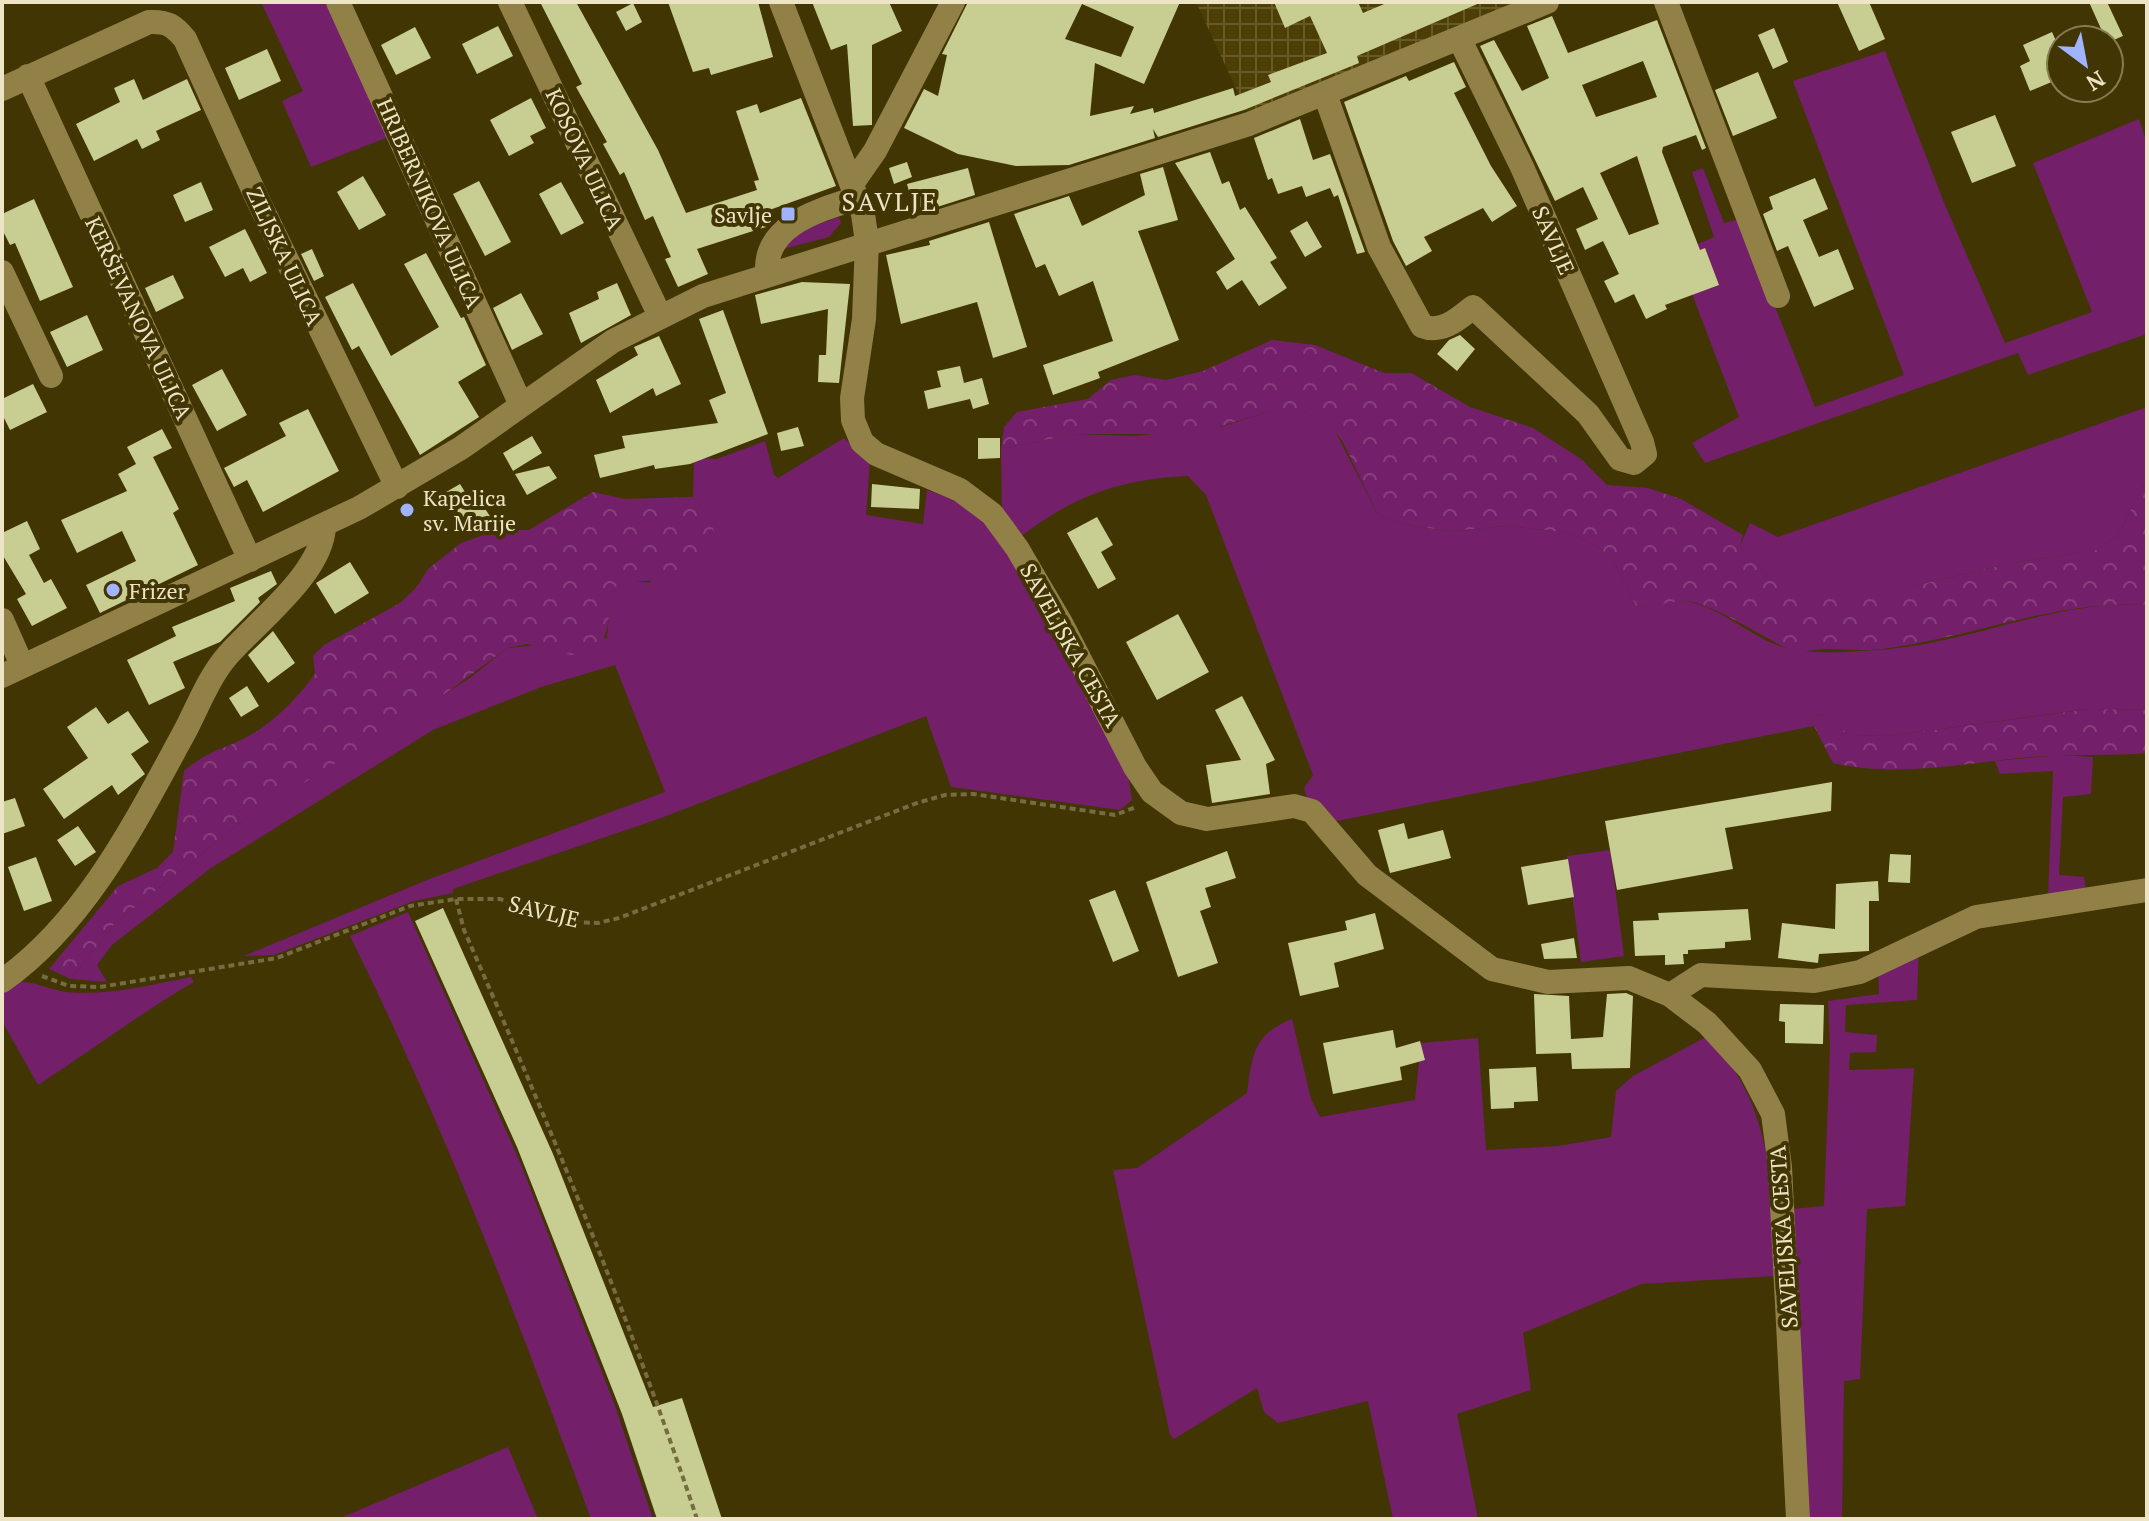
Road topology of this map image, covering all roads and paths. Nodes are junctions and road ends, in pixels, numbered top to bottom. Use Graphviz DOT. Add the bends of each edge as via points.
graph roads {
  1 [pos="338,2"];
  2 [pos="510,2"];
  3 [pos="781,2"];
  4 [pos="953,2"];
  5 [pos="1547,2"];
  6 [pos="1666,2"];
  7 [pos="1460,40"];
  8 [pos="28,76"];
  9 [pos="2,89"];
  10 [pos="1325,94"];
  11 [pos="855,191"];
  12 [pos="867,242"];
  13 [pos="2,272"];
  14 [pos="767,273"];
  15 [pos="1778,296"];
  16 [pos="660,316"];
  17 [pos="51,376"];
  18 [pos="521,405"];
  19 [pos="397,487"];
  20 [pos="324,526"];
  21 [pos="250,560"];
  22 [pos="2,620"];
  23 [pos="12,670"];
  24 [pos="1152,792"];
  25 [pos="2147,890"];
  26 [pos="456,899"];
  27 [pos="6,974"];
  28 [pos="1670,995"];
  29 [pos="697,1519"];
  30 [pos="1798,1519"];
  1 -- 18 [label="street, HRIBERNIKOVA ULICA"];
  2 -- 16 [label="street, KOSOVA ULICA"];
  3 -- 11 [label="street, SAVELJSKA CESTA"];
  4 -- 11 [label="street"];
  5 -- 7 [label="street"];
  6 -- 15 [label="street"];
  7 -- 10 [label="street"];
  7 -- 10 [label="street, SAVLJE" via="1522,167 1642,442 1641,459 1620,459 1588,414 1473,307 1444,327 1422,326 1369,222"];
  8 -- 9 [label="street"];
  8 -- 19 [label="street, ZILJSKA ULICA" via="149,22 164,21 185,39"];
  8 -- 21 [label="street, KERŠEVANOVA ULICA"];
  10 -- 12 [label="street" via="1177,147"];
  11 -- 12 [label="street, SAVELJSKA CESTA"];
  11 -- 14 [label="street" via="787,229 767,255"];
  12 -- 14 [label="street"];
  12 -- 24 [label="street, SAVELJSKA CESTA" via="864,319 852,398 862,442 876,454 960,490 992,514 1061,623"];
  13 -- 17 [label="street"];
  14 -- 16 [label="street"];
  16 -- 18 [label="street" via="594,353"];
  18 -- 19 [label="street"];
  19 -- 20 [label="street"];
  20 -- 21 [label="street"];
  20 -- 27 [label="street" via="312,564 216,668 133,824 78,908"];
  21 -- 23 [label="street"];
  22 -- 23 [label="street"];
  24 -- 26 [label="path, SAVLJE" via="1126,814 1115,815 973,794 945,795 598,923 571,922 500,899"];
  24 -- 28 [label="street, SAVELJSKA CESTA" via="1181,813 1207,819 1294,806 1312,811 1367,875 1492,969 1548,982 1629,978"];
  25 -- 28 [label="street" via="1976,917 1860,972 1814,981 1701,975"];
  26 -- 27 [label="path, SAVLJE" via="410,906 277,958 150,980 69,986 41,976"];
  26 -- 29 [label="path" via="464,930 622,1307"];
  28 -- 30 [label="street, SAVELJSKA CESTA" via="1707,1023 1750,1070 1773,1114 1784,1216"];
}
